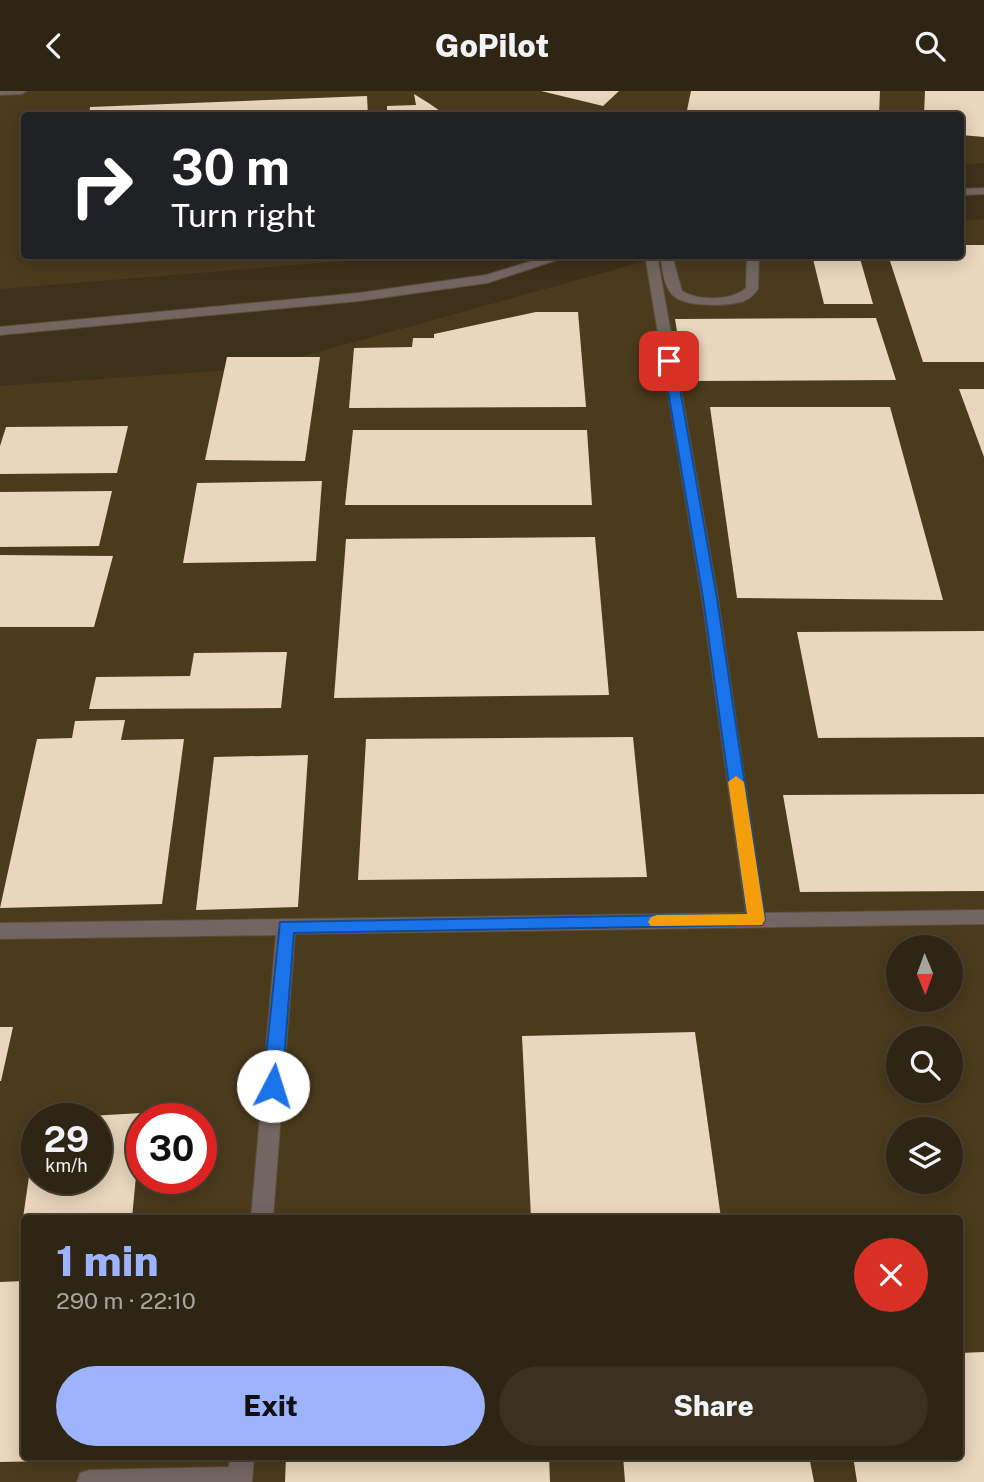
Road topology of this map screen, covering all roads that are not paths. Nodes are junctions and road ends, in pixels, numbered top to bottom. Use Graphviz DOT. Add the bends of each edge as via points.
graph roads {
  1 [pos="22,91"];
  2 [pos="0,92"];
  3 [pos="984,191"];
  4 [pos="964,192"];
  5 [pos="553,259"];
  6 [pos="652,259"];
  7 [pos="667,259"];
  8 [pos="753,259"];
  9 [pos="0,331"];
  10 [pos="984,917"];
  11 [pos="756,920"];
  12 [pos="286,927"];
  13 [pos="0,931"];
  14 [pos="262,1215"];
  15 [pos="241,1472"];
  16 [pos="89,1482"];
  1 -- 2 [label="street"];
  3 -- 4 [label="street"];
  5 -- 9 [label="street" via="487,279 359,297"];
  6 -- 11 [label="street" via="710,598"];
  7 -- 8 [label="street" via="680,297 723,300 740,299 752,289"];
  10 -- 11 [label="street"];
  11 -- 12 [label="street"];
  12 -- 13 [label="street"];
  12 -- 14 [label="street"];
  15 -- 16 [label="street"];
}
